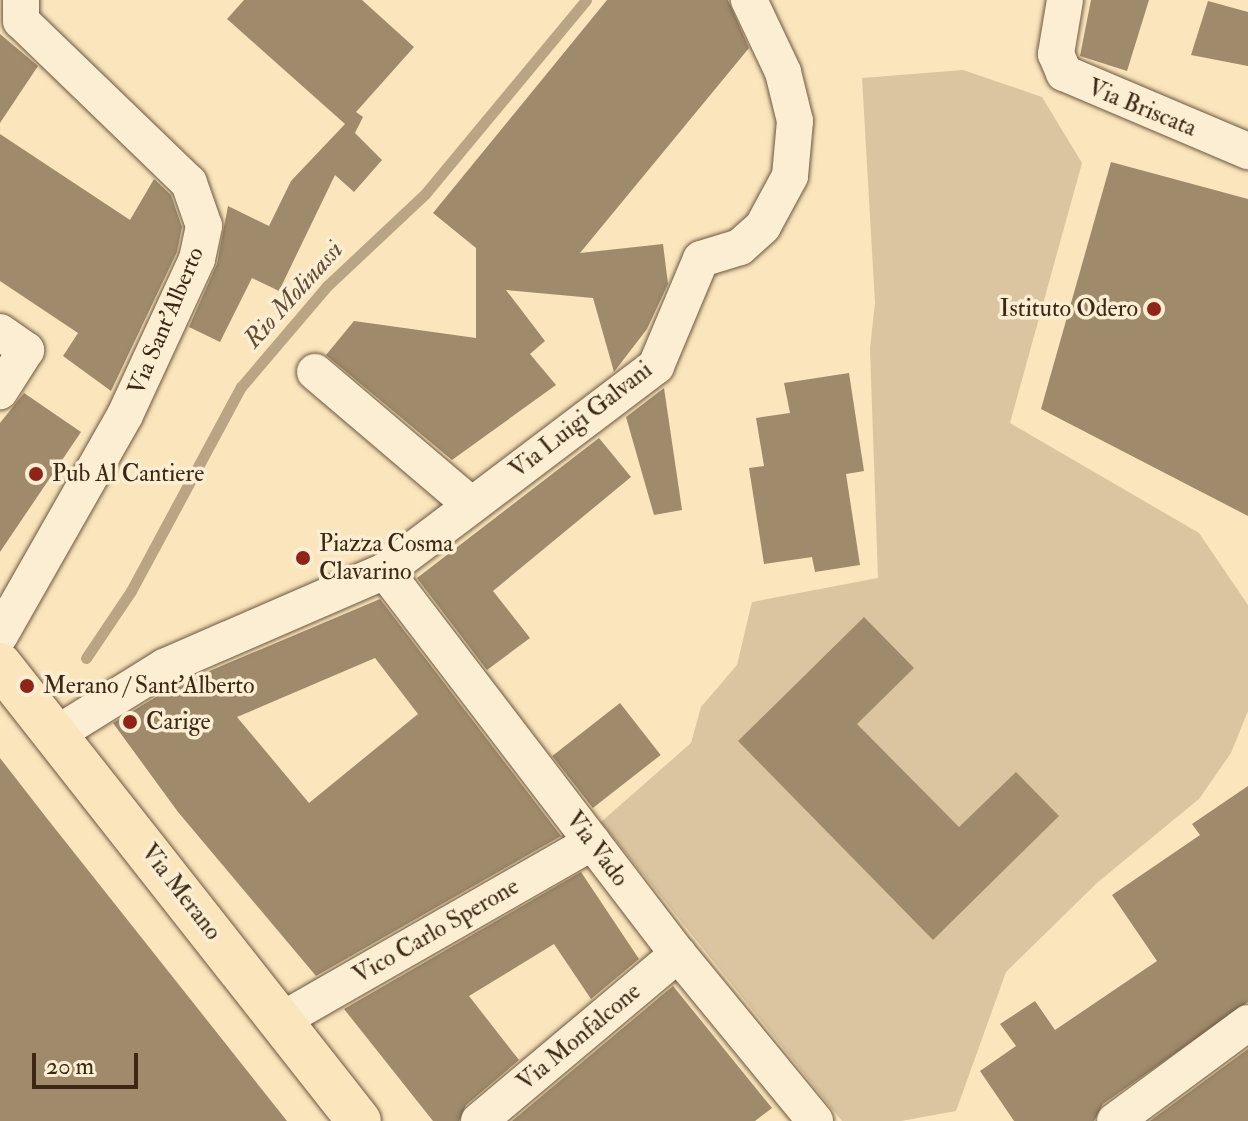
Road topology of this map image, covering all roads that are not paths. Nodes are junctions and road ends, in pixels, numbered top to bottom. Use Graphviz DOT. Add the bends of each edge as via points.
graph roads {
  1 [pos="21,0"];
  2 [pos="749,0"];
  3 [pos="1065,0"];
  4 [pos="1248,151"];
  5 [pos="0,332"];
  6 [pos="315,372"];
  7 [pos="0,391"];
  8 [pos="471,505"];
  9 [pos="385,571"];
  10 [pos="0,635"];
  11 [pos="0,665"];
  12 [pos="58,733"];
  13 [pos="592,842"];
  14 [pos="678,954"];
  15 [pos="280,1021"];
  16 [pos="1248,1023"];
  17 [pos="800,1116"];
  18 [pos="359,1121"];
  19 [pos="479,1121"];
  20 [pos="1115,1121"];
  1 -- 10 [label="street, Via Sant'Alberto" via="21,21 189,183 204,226 197,259 125,415"];
  2 -- 8 [label="street, Via Luigi Galvani" via="783,72 795,121 784,189 763,226 740,247 701,259 656,366"];
  3 -- 4 [label="street, Via Briscata" via="1056,54 1064,73"];
  5 -- 7 [label="street" via="26,350"];
  6 -- 8 [label="street"];
  8 -- 9 [label="street, Via Luigi Galvani"];
  9 -- 12 [label="street" via="164,667"];
  9 -- 13 [label="street, Via Vado"];
  11 -- 12 [label="main road, Via Merano"];
  12 -- 15 [label="main road, Via Merano"];
  13 -- 14 [label="street, Via Vado"];
  13 -- 15 [label="street, Vico Carlo Sperone"];
  14 -- 17 [label="street, Via Vado"];
  14 -- 19 [label="street, Via Monfalcone"];
  15 -- 18 [label="main road, Via Merano"];
  16 -- 20 [label="street"];
}
